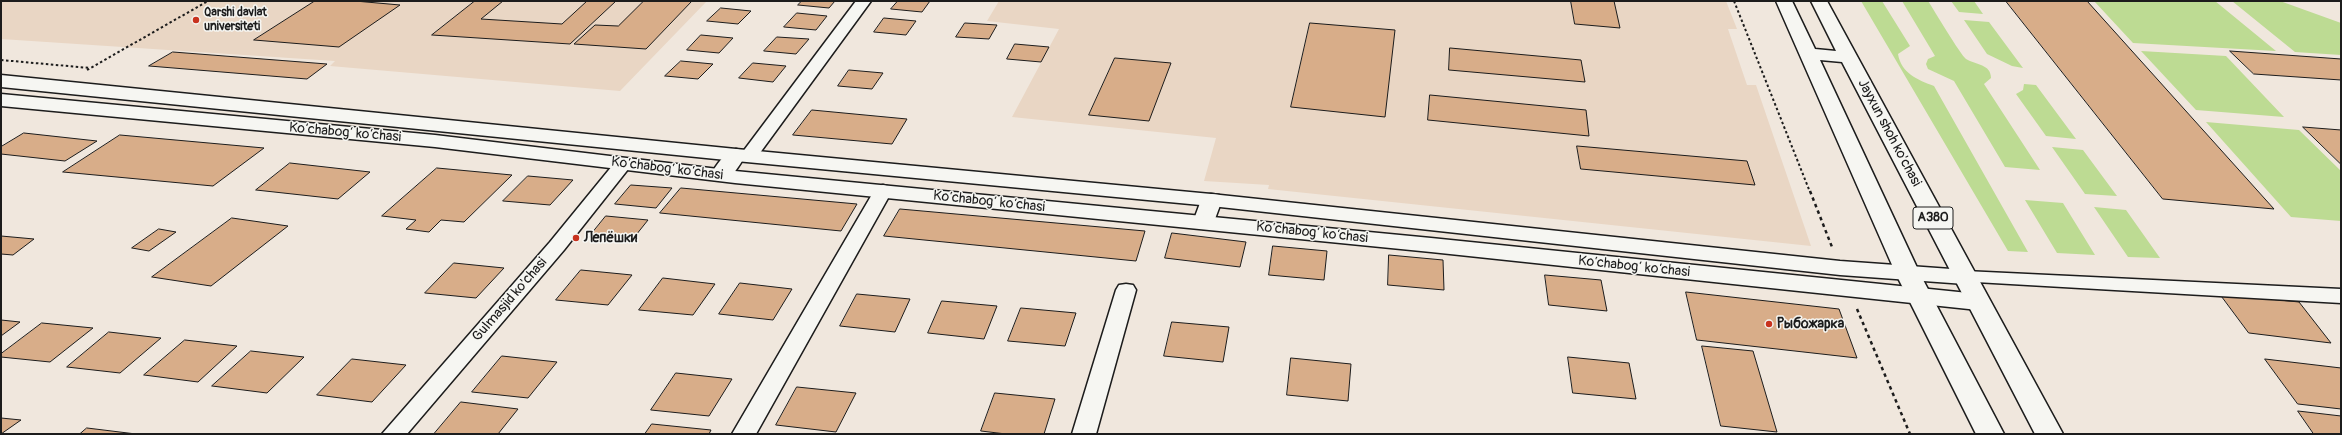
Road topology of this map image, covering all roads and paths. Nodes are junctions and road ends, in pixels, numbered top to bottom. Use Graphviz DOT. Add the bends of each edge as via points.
graph roads {
  1 [pos="208,1"];
  2 [pos="864,1"];
  3 [pos="1734,1"];
  4 [pos="1784,1"];
  5 [pos="1819,1"];
  6 [pos="1808,54"];
  7 [pos="1849,57"];
  8 [pos="1,60"];
  9 [pos="90,68"];
  10 [pos="85,71"];
  11 [pos="1,81"];
  12 [pos="1,100"];
  13 [pos="742,156"];
  14 [pos="623,164"];
  15 [pos="721,175"];
  16 [pos="883,191"];
  17 [pos="1211,200"];
  18 [pos="1204,222"];
  19 [pos="1840,268"];
  20 [pos="1908,274"];
  21 [pos="1964,277"];
  22 [pos="1126,290"];
  23 [pos="1849,290"];
  24 [pos="2341,296"];
  25 [pos="1920,298"];
  26 [pos="1978,302"];
  27 [pos="394,434"];
  28 [pos="744,434"];
  29 [pos="1084,434"];
  30 [pos="1910,434"];
  31 [pos="1990,434"];
  32 [pos="2049,434"];
  1 -- 9 [label="path"];
  2 -- 13 [label="street"];
  3 -- 19 [label="path"];
  4 -- 6 [label="main road"];
  5 -- 7 [label="main road, Jayxun shoh ko'chasi / A380"];
  6 -- 7 [label="main road"];
  6 -- 20 [label="main road"];
  7 -- 21 [label="main road, Jayxun shoh ko'chasi / A380"];
  8 -- 9 [label="path"];
  9 -- 10 [label="path"];
  11 -- 13 [label="main road, Ko‘chabog‘ ko‘chasi"];
  12 -- 14 [label="main road, Ko‘chabog‘ ko‘chasi" via="435,142"];
  13 -- 15 [label="main road"];
  13 -- 17 [label="main road, Ko‘chabog‘ ko‘chasi"];
  14 -- 15 [label="main road, Ko‘chabog‘ ko‘chasi"];
  14 -- 27 [label="street, Gulmasjid ko'chasi" via="557,246"];
  15 -- 16 [label="main road, Ko‘chabog‘ ko‘chasi"];
  16 -- 18 [label="main road, Ko‘chabog‘ ko‘chasi"];
  16 -- 28 [label="street"];
  17 -- 18 [label="main road"];
  17 -- 19 [label="main road, Ko‘chabog‘ ko‘chasi"];
  18 -- 23 [label="main road, Ko‘chabog‘ ko‘chasi"];
  19 -- 20 [label="main road, Ko‘chabog‘ ko‘chasi"];
  20 -- 21 [label="main road, Ko‘chabog‘ ko‘chasi"];
  20 -- 25 [label="main road"];
  21 -- 24 [label="street"];
  21 -- 26 [label="main road, Jayxun shoh ko'chasi / A380"];
  22 -- 29 [label="street"];
  23 -- 25 [label="main road, Ko‘chabog‘ ko‘chasi"];
  23 -- 30 [label="path"];
  25 -- 26 [label="main road, Ko‘chabog‘ ko‘chasi"];
  25 -- 31 [label="main road"];
  26 -- 32 [label="main road, Jayxun shoh ko'chasi / A380"];
}
